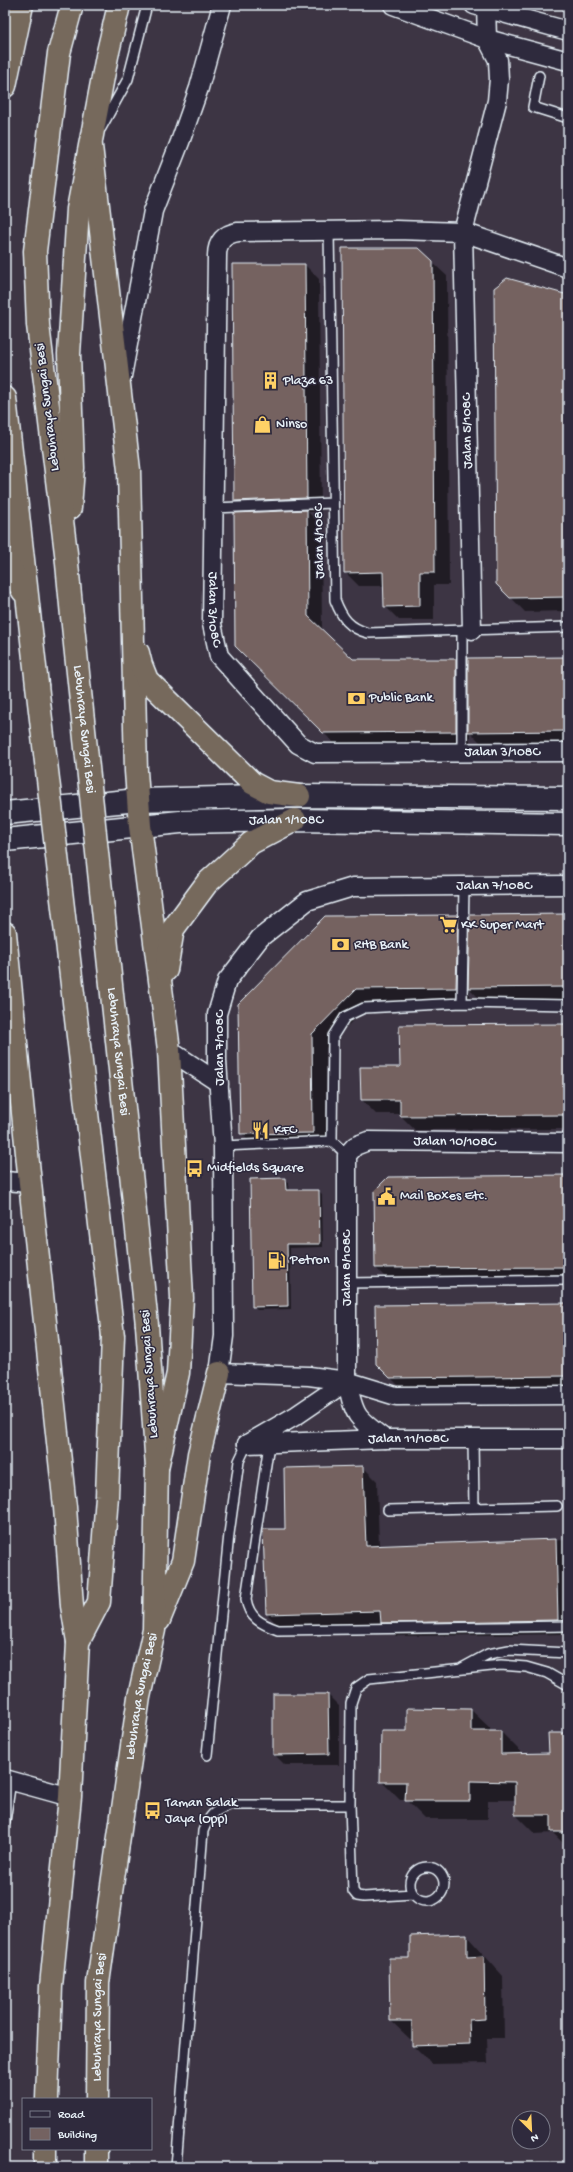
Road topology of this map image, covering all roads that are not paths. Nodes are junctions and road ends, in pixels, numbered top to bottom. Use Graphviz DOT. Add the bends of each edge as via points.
graph roads {
  1 [pos="22,5"];
  2 [pos="72,5"];
  3 [pos="119,5"];
  4 [pos="147,5"];
  5 [pos="222,5"];
  6 [pos="393,5"];
  7 [pos="481,6"];
  8 [pos="568,31"];
  9 [pos="487,39"];
  10 [pos="568,61"];
  11 [pos="539,76"];
  12 [pos="5,86"];
  13 [pos="568,118"];
  14 [pos="91,146"];
  15 [pos="329,232"];
  16 [pos="463,232"];
  17 [pos="568,268"];
  18 [pos="120,386"];
  19 [pos="5,398"];
  20 [pos="333,503"];
  21 [pos="214,508"];
  22 [pos="66,553"];
  23 [pos="5,559"];
  24 [pos="28,599"];
  25 [pos="132,627"];
  26 [pos="568,627"];
  27 [pos="467,630"];
  28 [pos="462,752"];
  29 [pos="568,752"];
  30 [pos="299,796"];
  31 [pos="568,798"];
  32 [pos="138,800"];
  33 [pos="5,813"];
  34 [pos="295,820"];
  35 [pos="568,824"];
  36 [pos="140,826"];
  37 [pos="5,840"];
  38 [pos="568,885"];
  39 [pos="464,886"];
  40 [pos="5,933"];
  41 [pos="162,995"];
  42 [pos="462,1003"];
  43 [pos="568,1005"];
  44 [pos="169,1050"];
  45 [pos="219,1083"];
  46 [pos="332,1141"];
  47 [pos="568,1143"];
  48 [pos="223,1146"];
  49 [pos="347,1155"];
  50 [pos="5,1181"];
  51 [pos="30,1183"];
  52 [pos="568,1280"];
  53 [pos="347,1283"];
  54 [pos="219,1373"];
  55 [pos="347,1381"];
  56 [pos="568,1395"];
  57 [pos="385,1439"];
  58 [pos="568,1439"];
  59 [pos="473,1440"];
  60 [pos="247,1444"];
  61 [pos="269,1444"];
  62 [pos="157,1468"];
  63 [pos="557,1506"];
  64 [pos="474,1508"];
  65 [pos="388,1510"];
  66 [pos="568,1626"];
  67 [pos="154,1630"];
  68 [pos="78,1642"];
  69 [pos="568,1653"];
  70 [pos="457,1671"];
  71 [pos="568,1685"];
  72 [pos="208,1755"];
  73 [pos="8,1780"];
  74 [pos="70,1797"];
  75 [pos="350,1804"];
  76 [pos="5,1821"];
  77 [pos="413,1894"];
  78 [pos="47,2098"];
  79 [pos="97,2098"];
  80 [pos="96,2150"];
  81 [pos="96,2167"];
  82 [pos="176,2167"];
  1 -- 12 [label="highway"];
  2 -- 22 [label="highway, Lebuhraya Sungai Besi" via="59,53 35,250 38,325"];
  3 -- 14 [label="highway"];
  4 -- 14 [label="lane" via="128,79"];
  5 -- 18 [label="street" via="199,88 153,211"];
  6 -- 9 [label="street"];
  7 -- 8 [label="street"];
  7 -- 9 [label="street"];
  9 -- 10 [label="street"];
  9 -- 16 [label="street, Jalan 5/108C" via="498,60 497,101"];
  11 -- 13 [label="lane" via="533,107"];
  14 -- 18 [label="highway"];
  14 -- 22 [label="highway" via="78,209 74,268 69,354 73,468"];
  15 -- 16 [label="street"];
  15 -- 20 [label="lane, Jalan 4/108C"];
  15 -- 21 [label="street, Jalan 3/108C" via="238,232 224,237 219,244"];
  16 -- 17 [label="street"];
  16 -- 27 [label="street, Jalan 5/108C"];
  18 -- 25 [label="highway" via="129,470"];
  19 -- 24 [label="highway"];
  20 -- 21 [label="lane"];
  20 -- 27 [label="lane, Jalan 4/108C" via="335,600 341,616 356,630 368,633"];
  21 -- 28 [label="street, Jalan 3/108C" via="212,624 219,656 298,744 315,753 334,754"];
  22 -- 62 [label="highway, Lebuhraya Sungai Besi, bridge" via="147,1325"];
  23 -- 24 [label="highway"];
  24 -- 68 [label="highway, bridge" via="113,1336 107,1496 99,1602"];
  25 -- 30 [label="highway" via="140,665 148,680 252,783 269,792"];
  25 -- 32 [label="highway"];
  26 -- 27 [label="lane, Jalan 4/108C"];
  27 -- 28 [label="lane"];
  28 -- 29 [label="street, Jalan 3/108C"];
  30 -- 31 [label="street, Jalan 1/108C"];
  30 -- 32 [label="street, Jalan 1/108C"];
  32 -- 33 [label="street, Jalan 1/108C"];
  32 -- 36 [label="highway"];
  34 -- 35 [label="street, Jalan 1/108C"];
  34 -- 36 [label="street, Jalan 1/108C" via="180,822"];
  34 -- 41 [label="highway" via="250,843 207,883 173,930"];
  36 -- 37 [label="street, Jalan 1/108C"];
  36 -- 41 [label="highway"];
  38 -- 39 [label="street, Jalan 7/108C"];
  39 -- 42 [label="lane"];
  39 -- 45 [label="street, Jalan 7/108C" via="353,887 307,900 260,938 227,981 217,1014"];
  40 -- 51 [label="highway"];
  41 -- 44 [label="highway"];
  42 -- 43 [label="lane"];
  42 -- 46 [label="lane" via="364,1008 345,1017 333,1036"];
  44 -- 45 [label="street"];
  44 -- 62 [label="highway" via="182,1298 178,1373"];
  45 -- 48 [label="street, Jalan 7/108C"];
  46 -- 48 [label="lane"];
  46 -- 49 [label="lane"];
  47 -- 49 [label="street, Jalan 10/108C" via="368,1141 355,1146"];
  48 -- 54 [label="street, Jalan 7/108C" via="224,1336"];
  49 -- 53 [label="street, Jalan 8/108C"];
  50 -- 51 [label="street"];
  51 -- 68 [label="highway" via="65,1507 72,1606"];
  52 -- 53 [label="lane"];
  53 -- 55 [label="street, Jalan 8/108C"];
  54 -- 55 [label="street" via="309,1376"];
  54 -- 67 [label="highway" via="199,1454 183,1561"];
  55 -- 56 [label="street" via="396,1396"];
  55 -- 57 [label="street, Jalan 8/108C" via="352,1406 361,1422"];
  55 -- 60 [label="street" via="297,1415"];
  57 -- 59 [label="street, Jalan 11/108C"];
  57 -- 61 [label="street, Jalan 11/108C"];
  58 -- 59 [label="street, Jalan 11/108C"];
  59 -- 64 [label="lane"];
  60 -- 61 [label="street, Jalan 11/108C"];
  60 -- 72 [label="lane" via="239,1461 229,1534"];
  61 -- 66 [label="lane" via="246,1599 254,1618 262,1625 278,1630"];
  62 -- 67 [label="highway, Lebuhraya Sungai Besi"];
  63 -- 64 [label="lane"];
  64 -- 65 [label="lane"];
  67 -- 79 [label="highway, Lebuhraya Sungai Besi" via="138,1704 98,1983"];
  68 -- 74 [label="highway"];
  69 -- 70 [label="lane" via="509,1650 488,1654"];
  70 -- 71 [label="lane" via="501,1665 526,1667 547,1673"];
  70 -- 75 [label="lane" via="385,1676 369,1679 356,1688 350,1703"];
  73 -- 74 [label="street"];
  73 -- 76 [label="lane"];
  74 -- 78 [label="highway" via="51,1986"];
  75 -- 77 [label="lane" via="353,1891 364,1897"];
  75 -- 82 [label="lane" via="230,1805 216,1810 208,1818 202,1831"];
  80 -- 81 [label="highway"];
}
